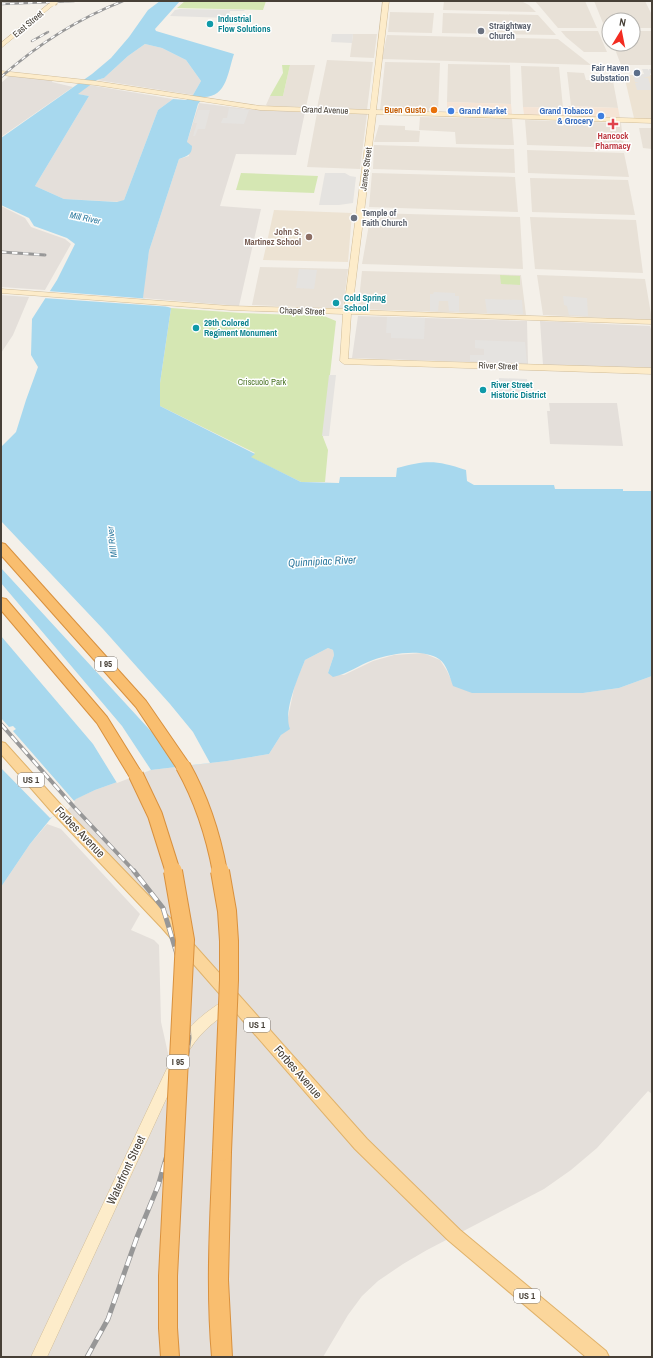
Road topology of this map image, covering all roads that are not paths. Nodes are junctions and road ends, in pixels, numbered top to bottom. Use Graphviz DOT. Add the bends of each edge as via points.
graph roads {
  1 [pos="386,1"];
  2 [pos="54,2"];
  3 [pos="1,46"];
  4 [pos="1,72"];
  5 [pos="372,112"];
  6 [pos="652,121"];
  7 [pos="1,292"];
  8 [pos="348,312"];
  9 [pos="652,322"];
  10 [pos="344,361"];
  11 [pos="652,371"];
  12 [pos="1,547"];
  13 [pos="1,602"];
  14 [pos="1,746"];
  15 [pos="235,1001"];
  16 [pos="39,1357"];
  17 [pos="170,1357"];
  18 [pos="222,1357"];
  19 [pos="600,1357"];
  1 -- 5 [label="main road, James Street"];
  2 -- 3 [label="main road, East Street"];
  4 -- 5 [label="main road, Grand Avenue" via="268,108"];
  5 -- 6 [label="main road, Grand Avenue"];
  5 -- 8 [label="main road, James Street"];
  7 -- 8 [label="main road, Chapel Street" via="230,308"];
  8 -- 9 [label="main road, Chapel Street"];
  8 -- 10 [label="main road, James Street"];
  10 -- 11 [label="main road, River Street"];
  12 -- 18 [label="highway, I 95, bridge" via="141,704 183,766 211,828 223,888 229,941 218,1276"];
  13 -- 17 [label="highway, I 95, bridge" via="102,720 136,775 166,842 178,890 185,940 168,1276"];
  14 -- 15 [label="main road, Forbes Avenue / US 1"];
  15 -- 16 [label="main road, Waterfront Street" via="205,1020 189,1038"];
  15 -- 19 [label="main road, Forbes Avenue / US 1" via="392,1176 454,1235"];
}
